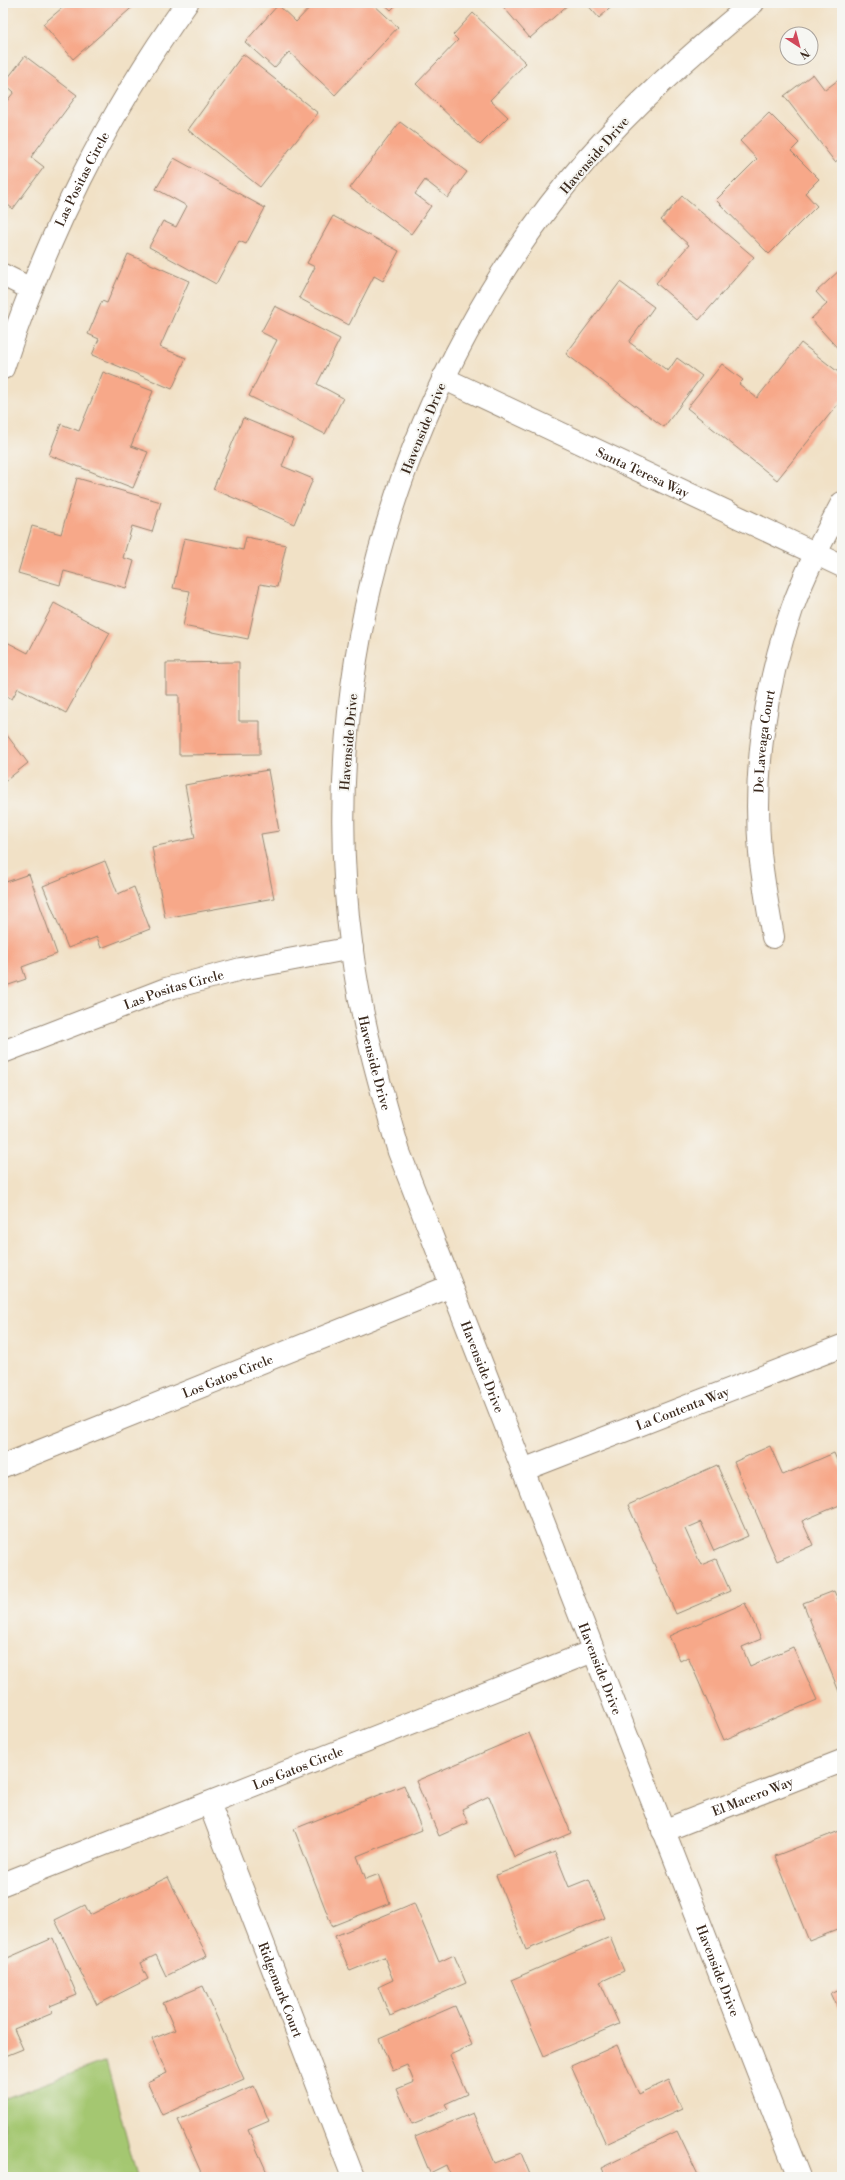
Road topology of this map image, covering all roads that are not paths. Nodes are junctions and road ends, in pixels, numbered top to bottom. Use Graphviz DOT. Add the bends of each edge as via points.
graph roads {
  1 [pos="187,3"];
  2 [pos="753,3"];
  3 [pos="3,275"];
  4 [pos="31,290"];
  5 [pos="3,368"];
  6 [pos="443,378"];
  7 [pos="842,503"];
  8 [pos="815,554"];
  9 [pos="842,566"];
  10 [pos="773,937"];
  11 [pos="352,948"];
  12 [pos="3,1052"];
  13 [pos="451,1286"];
  14 [pos="842,1346"];
  15 [pos="3,1466"];
  16 [pos="523,1470"];
  17 [pos="593,1651"];
  18 [pos="842,1761"];
  19 [pos="209,1803"];
  20 [pos="663,1831"];
  21 [pos="3,1884"];
  22 [pos="353,2177"];
  23 [pos="799,2177"];
  1 -- 4 [label="street, Las Positas Circle" via="119,109 72,199"];
  2 -- 6 [label="street, Havenside Drive" via="661,82 588,158 534,227 485,301"];
  3 -- 4 [label="street"];
  4 -- 5 [label="street, Las Positas Circle"];
  6 -- 8 [label="street, Santa Teresa Way"];
  6 -- 11 [label="street, Havenside Drive" via="409,460 385,530 360,630 348,717 344,788 344,858"];
  7 -- 8 [label="street, De Laveaga Court"];
  8 -- 9 [label="street, Santa Teresa Way"];
  8 -- 10 [label="street, De Laveaga Court" via="792,609 774,669 762,739 758,801 760,853"];
  11 -- 12 [label="street, Las Positas Circle" via="241,969 166,989"];
  11 -- 13 [label="street, Havenside Drive" via="359,998 374,1068 397,1145"];
  13 -- 15 [label="street, Los Gatos Circle"];
  13 -- 16 [label="street, Havenside Drive"];
  14 -- 16 [label="street, La Contenta Way"];
  16 -- 17 [label="street, Havenside Drive"];
  17 -- 19 [label="street, Los Gatos Circle"];
  17 -- 20 [label="street, Havenside Drive"];
  18 -- 20 [label="street, El Macero Way"];
  19 -- 21 [label="street, Los Gatos Circle"];
  19 -- 22 [label="street, Ridgemark Court"];
  20 -- 23 [label="street, Havenside Drive"];
}
